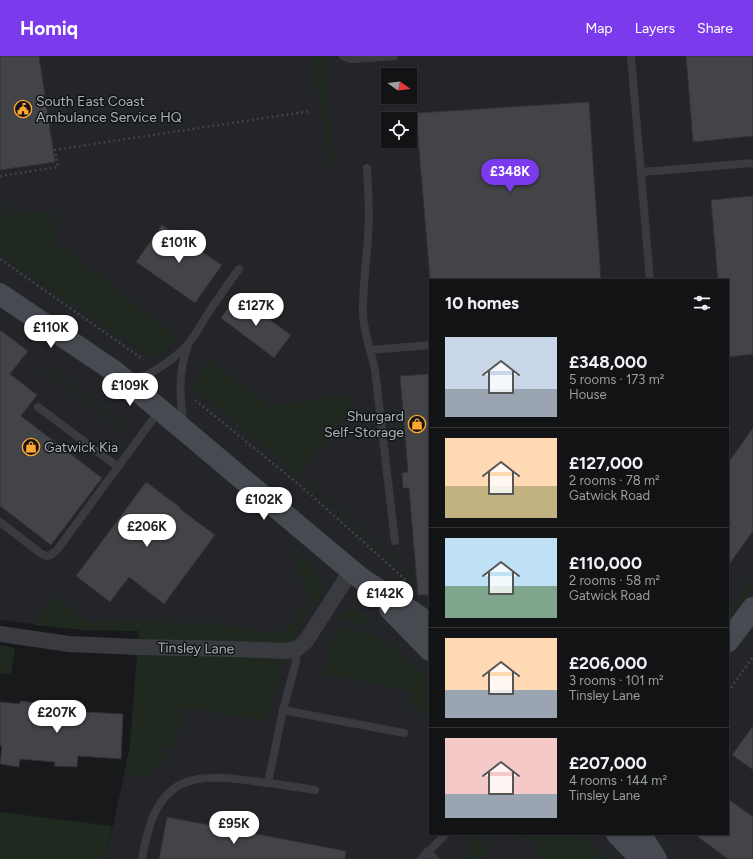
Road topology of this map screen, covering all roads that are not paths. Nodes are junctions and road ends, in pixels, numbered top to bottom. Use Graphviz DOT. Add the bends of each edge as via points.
graph roads {
  1 [pos="343,56"];
  2 [pos="394,56"];
  3 [pos="631,56"];
  4 [pos="753,163"];
  5 [pos="367,168"];
  6 [pos="641,172"];
  7 [pos="239,268"];
  8 [pos="650,279"];
  9 [pos="0,294"];
  10 [pos="189,343"];
  11 [pos="429,345"];
  12 [pos="370,350"];
  13 [pos="122,378"];
  14 [pos="38,407"];
  15 [pos="160,410"];
  16 [pos="186,432"];
  17 [pos="118,467"];
  18 [pos="0,522"];
  19 [pos="395,541"];
  20 [pos="355,574"];
  21 [pos="753,608"];
  22 [pos="429,623"];
  23 [pos="0,634"];
  24 [pos="731,639"];
  25 [pos="297,648"];
  26 [pos="429,649"];
  27 [pos="283,710"];
  28 [pos="404,733"];
  29 [pos="268,783"];
  30 [pos="315,790"];
  31 [pos="445,835"];
  32 [pos="618,835"];
  33 [pos="641,835"];
  34 [pos="427,852"];
  35 [pos="142,859"];
  36 [pos="421,859"];
  37 [pos="435,859"];
  38 [pos="641,859"];
  39 [pos="656,859"];
  1 -- 2 [label="lane" via="355,59"];
  3 -- 6 [label="lane"];
  4 -- 6 [label="lane"];
  5 -- 12 [label="lane" via="369,221 363,314 364,331"];
  6 -- 8 [label="lane"];
  7 -- 10 [label="lane"];
  9 -- 13 [label="street"];
  10 -- 13 [label="lane" via="178,354 142,377"];
  10 -- 16 [label="lane" via="181,368 180,388"];
  11 -- 12 [label="lane"];
  12 -- 19 [label="lane" via="375,370"];
  13 -- 15 [label="street"];
  14 -- 17 [label="lane"];
  15 -- 16 [label="street"];
  15 -- 17 [label="lane"];
  16 -- 20 [label="street"];
  17 -- 18 [label="lane" via="51,555 40,553"];
  20 -- 22 [label="street"];
  20 -- 25 [label="street" via="303,645"];
  20 -- 26 [label="street"];
  21 -- 24 [label="street"];
  23 -- 25 [label="street, Tinsley Lane" via="102,646 287,651"];
  25 -- 27 [label="lane" via="296,662"];
  27 -- 28 [label="lane"];
  27 -- 29 [label="lane"];
  29 -- 30 [label="lane"];
  29 -- 35 [label="lane" via="210,778 182,784 164,799 152,818"];
  31 -- 34 [label="lane"];
  32 -- 38 [label="street"];
  33 -- 39 [label="street"];
  34 -- 36 [label="lane"];
  34 -- 37 [label="lane"];
}
